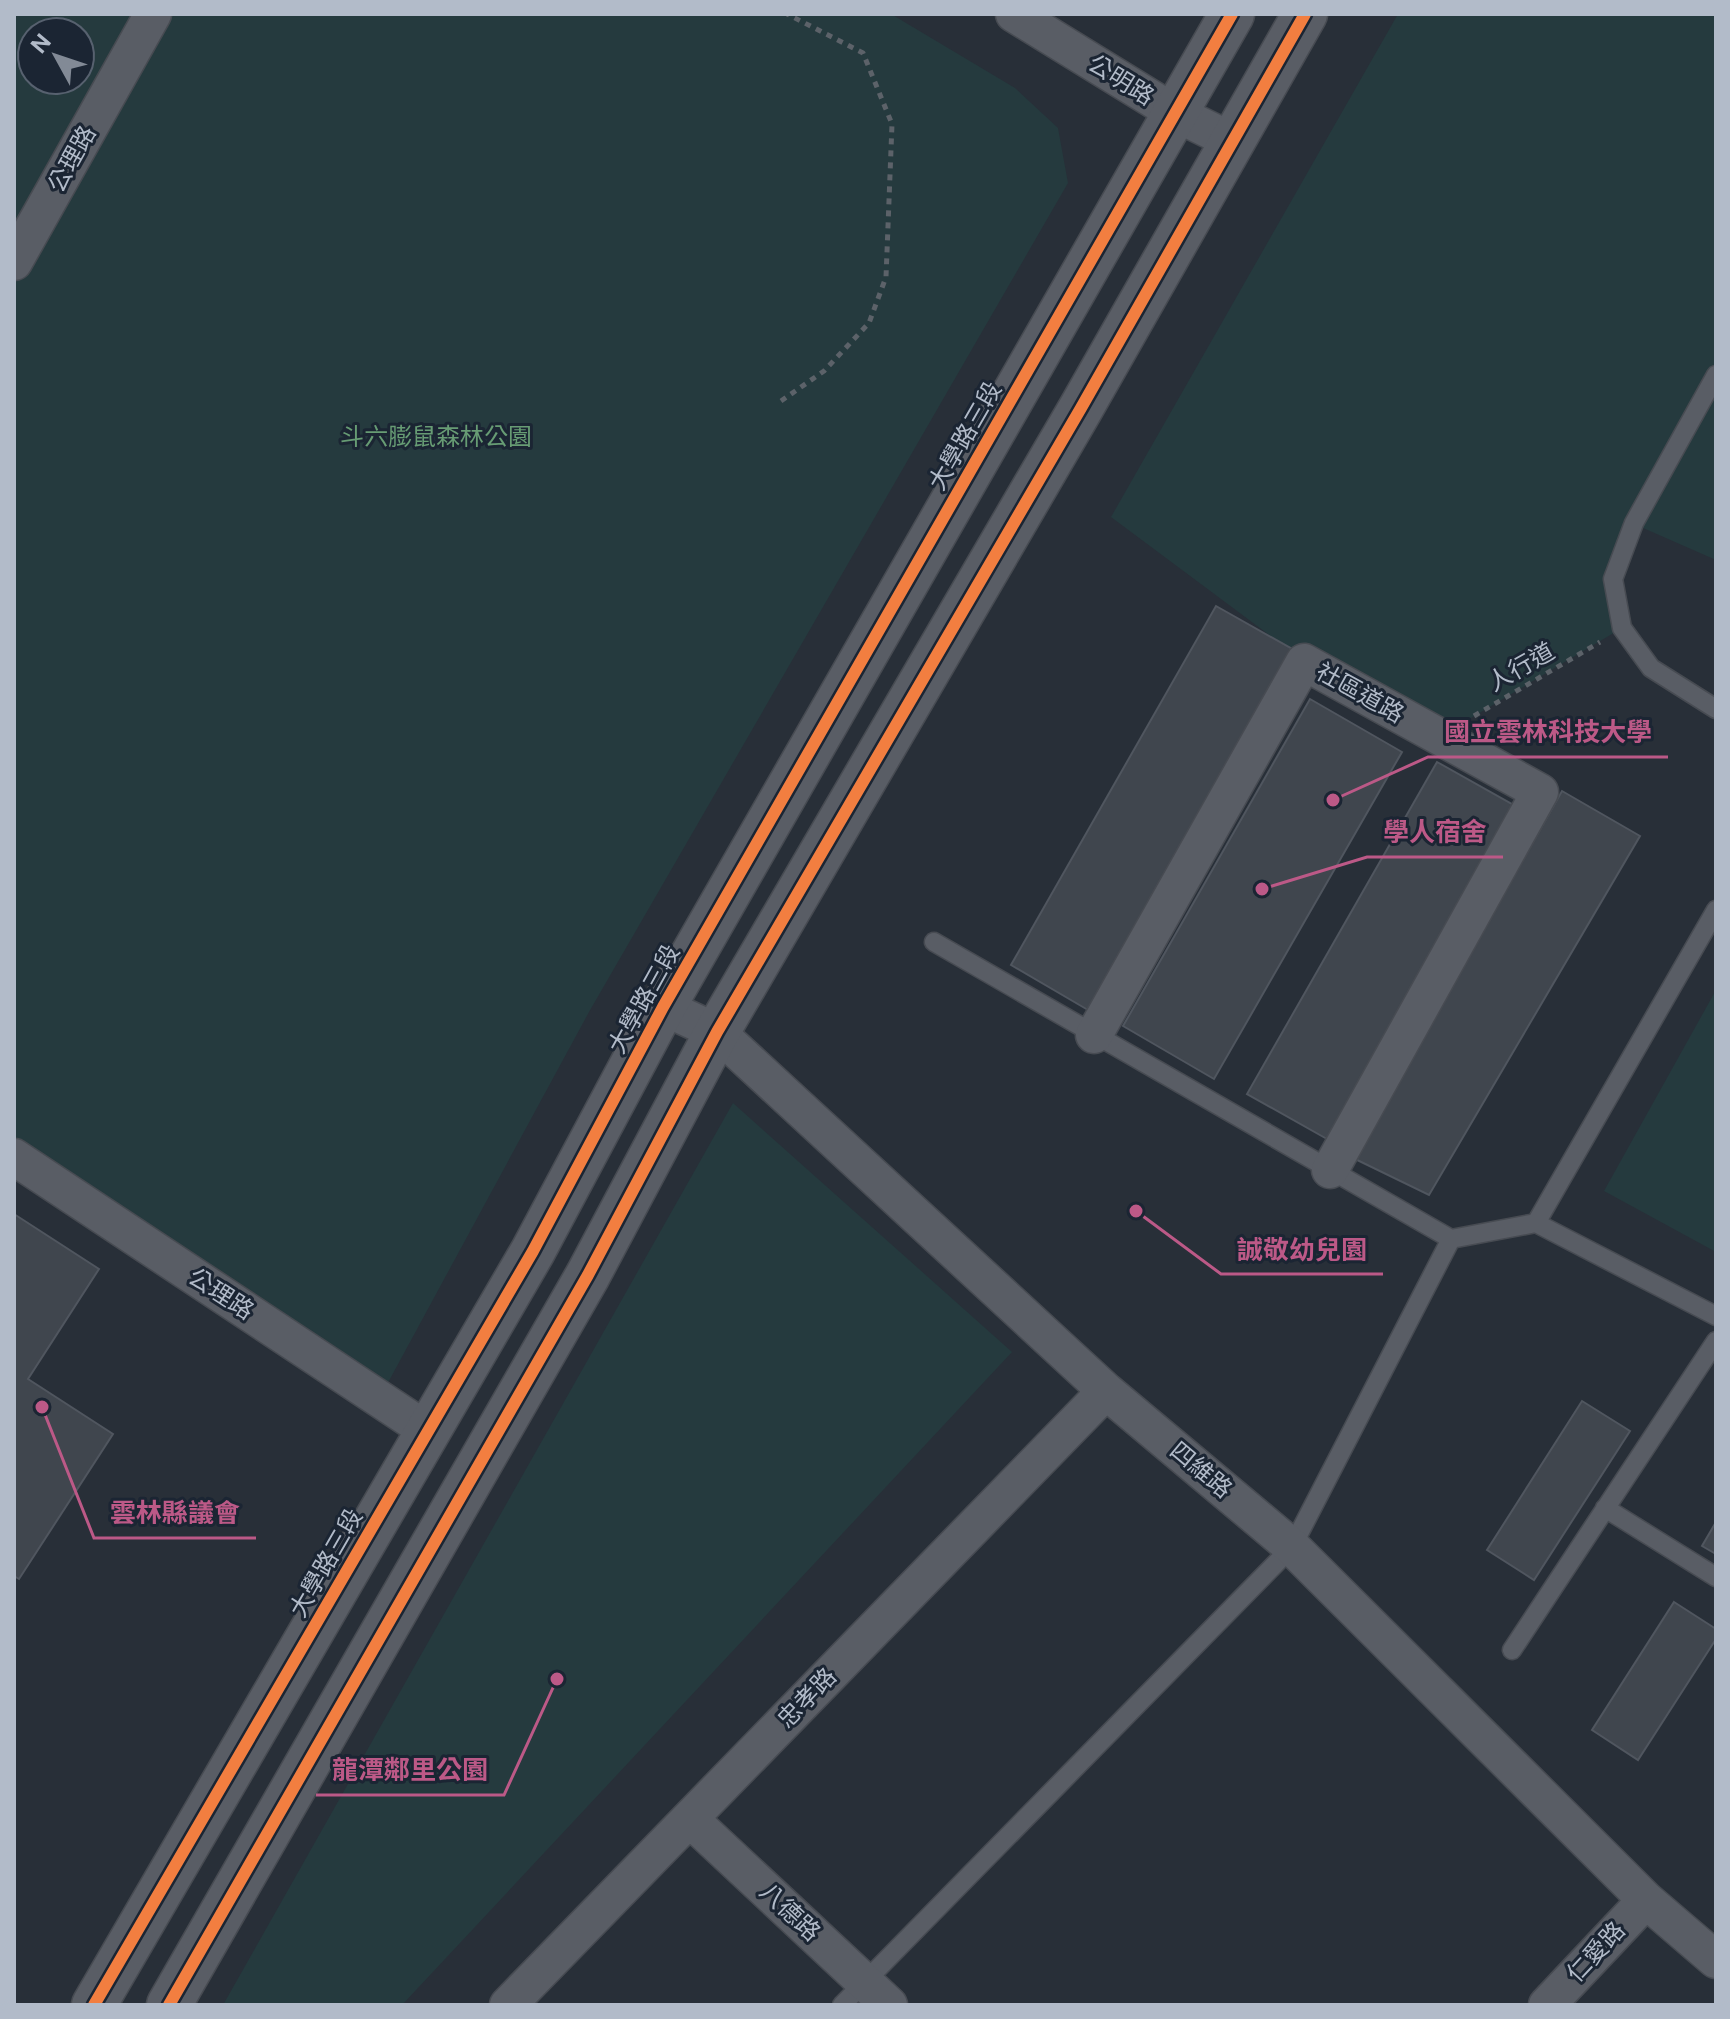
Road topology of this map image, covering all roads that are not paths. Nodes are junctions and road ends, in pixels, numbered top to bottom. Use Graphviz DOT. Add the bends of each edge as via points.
graph roads {
  1 [pos="153,14"];
  2 [pos="1014,14"];
  3 [pos="1232,14"];
  4 [pos="1305,14"];
  5 [pos="1175,113"];
  6 [pos="1232,141"];
  7 [pos="14,262"];
  8 [pos="1716,375"];
  9 [pos="1716,709"];
  10 [pos="1716,910"];
  11 [pos="934,942"];
  12 [pos="663,1007"];
  13 [pos="717,1032"];
  14 [pos="1094,1035"];
  15 [pos="14,1157"];
  16 [pos="1330,1170"];
  17 [pos="1536,1223"];
  18 [pos="1451,1239"];
  19 [pos="1716,1316"];
  20 [pos="1716,1341"];
  21 [pos="1106,1391"];
  22 [pos="428,1431"];
  23 [pos="1605,1508"];
  24 [pos="1292,1547"];
  25 [pos="1716,1577"];
  26 [pos="1512,1650"];
  27 [pos="690,1819"];
  28 [pos="1646,1900"];
  29 [pos="1716,1960"];
  30 [pos="865,1997"];
  31 [pos="94,2005"];
  32 [pos="169,2005"];
  33 [pos="508,2005"];
  34 [pos="1547,2005"];
  1 -- 7 [label="street, 公理路"];
  2 -- 5 [label="street, 公明路"];
  3 -- 5 [label="street, 大學路三段"];
  4 -- 6 [label="street"];
  5 -- 6 [label="street, 公明路"];
  5 -- 12 [label="street, 大學路三段"];
  6 -- 13 [label="street"];
  8 -- 9 [label="lane" via="1634,523 1613,579 1622,628 1651,668"];
  10 -- 17 [label="lane"];
  11 -- 14 [label="lane"];
  12 -- 13 [label="street, 四維路"];
  12 -- 22 [label="street, 大學路三段" via="533,1251"];
  13 -- 21 [label="street, 四維路"];
  13 -- 32 [label="street" via="588,1275"];
  14 -- 16 [label="lane"];
  14 -- 16 [label="street, 社區道路" via="1304,662 1540,792"];
  15 -- 22 [label="street, 公理路"];
  16 -- 18 [label="lane"];
  17 -- 18 [label="lane"];
  17 -- 19 [label="lane"];
  18 -- 24 [label="lane"];
  20 -- 23 [label="lane"];
  21 -- 24 [label="street, 四維路"];
  21 -- 27 [label="street, 忠孝路"];
  22 -- 31 [label="street, 大學路三段"];
  23 -- 25 [label="lane"];
  23 -- 26 [label="lane"];
  24 -- 28 [label="street, 四維路"];
  24 -- 30 [label="lane"];
  27 -- 30 [label="street, 八德路"];
  27 -- 33 [label="street, 忠孝路"];
  28 -- 29 [label="street, 四維路"];
  28 -- 34 [label="street, 仁愛路"];
}
